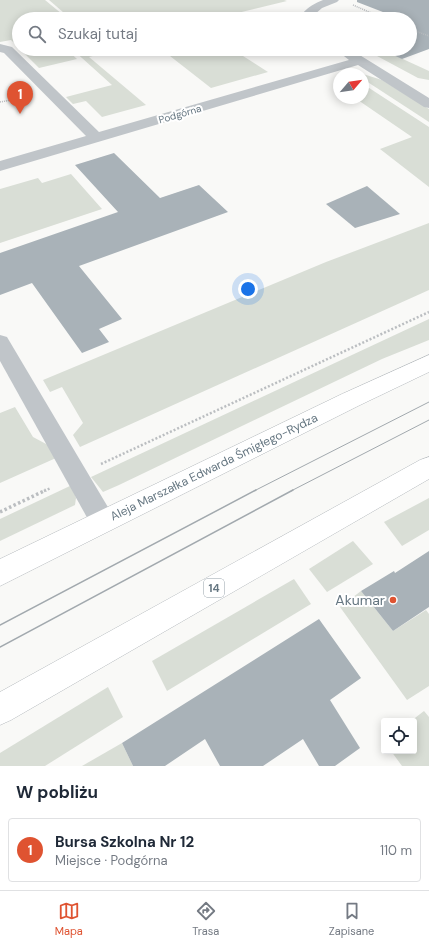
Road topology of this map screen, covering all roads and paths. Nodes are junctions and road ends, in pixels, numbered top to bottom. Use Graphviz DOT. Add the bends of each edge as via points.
graph roads {
  1 [pos="333,0"];
  2 [pos="350,4"];
  3 [pos="310,12"];
  4 [pos="369,12"];
  5 [pos="417,32"];
  6 [pos="429,36"];
  7 [pos="0,48"];
  8 [pos="12,54"];
  9 [pos="14,56"];
  10 [pos="352,56"];
  11 [pos="359,61"];
  12 [pos="429,104"];
  13 [pos="96,138"];
  14 [pos="0,166"];
  15 [pos="429,312"];
  16 [pos="0,342"];
  17 [pos="429,363"];
  18 [pos="429,467"];
  19 [pos="77,476"];
  20 [pos="0,512"];
  21 [pos="103,522"];
  22 [pos="0,573"];
  23 [pos="0,709"];
  1 -- 3 [label="street"];
  2 -- 4 [label="path"];
  5 -- 6 [label="path"];
  7 -- 8 [label="street"];
  9 -- 13 [label="street"];
  10 -- 11 [label="street"];
  11 -- 12 [label="street"];
  11 -- 13 [label="street, Podgórna"];
  13 -- 14 [label="street, Podgórna"];
  15 -- 19 [label="path"];
  16 -- 19 [label="street"];
  17 -- 21 [label="main road, Aleja Marszałka Edwarda Śmigłego-Rydza"];
  18 -- 23 [label="main road, 14"];
  19 -- 20 [label="path"];
  19 -- 21 [label="street"];
  21 -- 22 [label="main road, Aleja Marszałka Edwarda Śmigłego-Rydza"];
}
